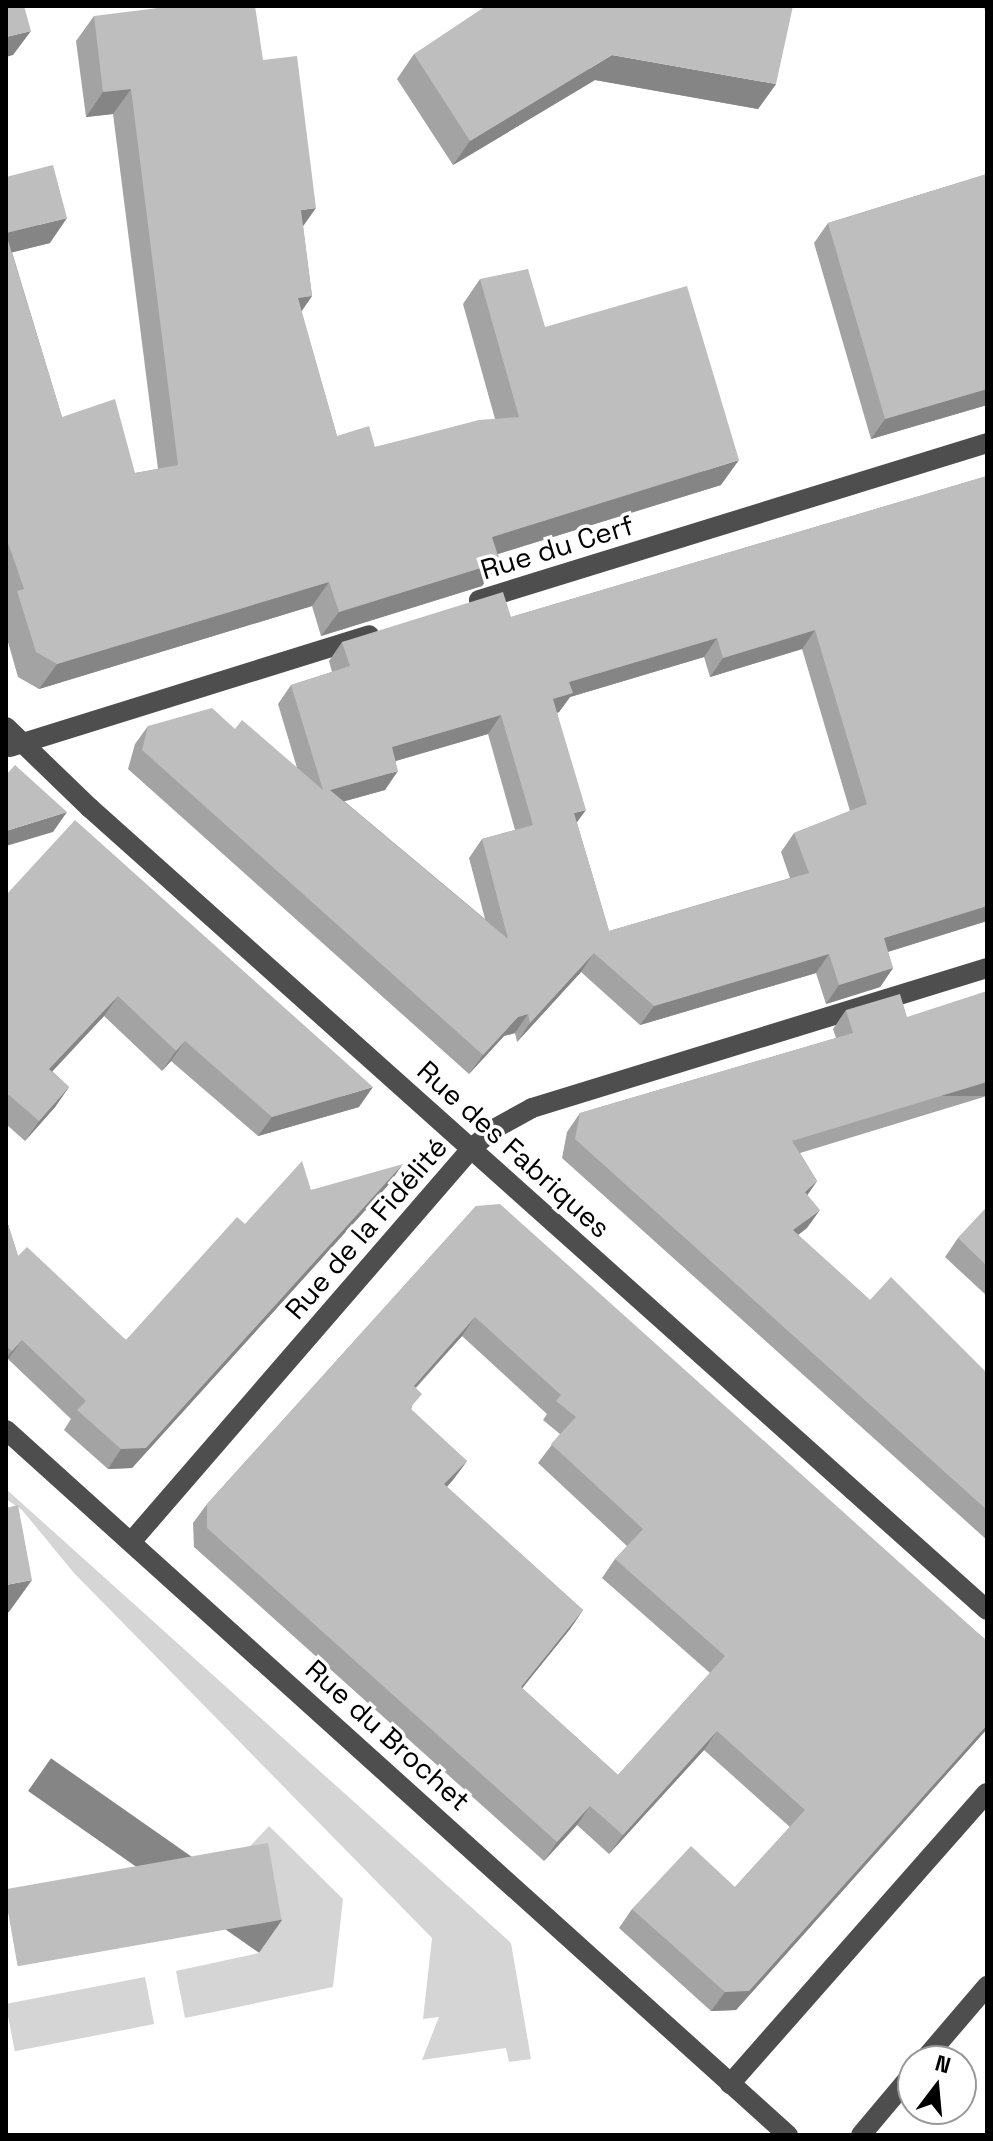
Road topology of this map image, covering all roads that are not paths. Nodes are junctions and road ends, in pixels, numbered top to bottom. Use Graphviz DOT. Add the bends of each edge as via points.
graph roads {
  1 [pos="987,443"];
  2 [pos="453,608"];
  3 [pos="392,627"];
  4 [pos="6,727"];
  5 [pos="13,746"];
  6 [pos="987,968"];
  7 [pos="471,1149"];
  8 [pos="6,1430"];
  9 [pos="131,1542"];
  10 [pos="987,1610"];
  11 [pos="987,1793"];
  12 [pos="987,1986"];
  13 [pos="937,2045"];
  14 [pos="730,2084"];
  15 [pos="897,2092"];
  16 [pos="788,2135"];
  17 [pos="861,2135"];
  1 -- 2 [label="street, Rue du Cerf"];
  3 -- 5 [label="street"];
  4 -- 5 [label="street, Rue des Fabriques"];
  5 -- 7 [label="street, Rue des Fabriques"];
  6 -- 7 [label="street, Rue de la Fidélité" via="532,1108"];
  7 -- 9 [label="street, Rue de la Fidélité"];
  7 -- 10 [label="street, Rue des Fabriques"];
  8 -- 9 [label="street, Rue du Brochet"];
  9 -- 14 [label="street, Rue du Brochet"];
  11 -- 14 [label="street"];
  12 -- 13 [label="street"];
  14 -- 16 [label="street, Rue du Brochet"];
  15 -- 17 [label="street"];
}
